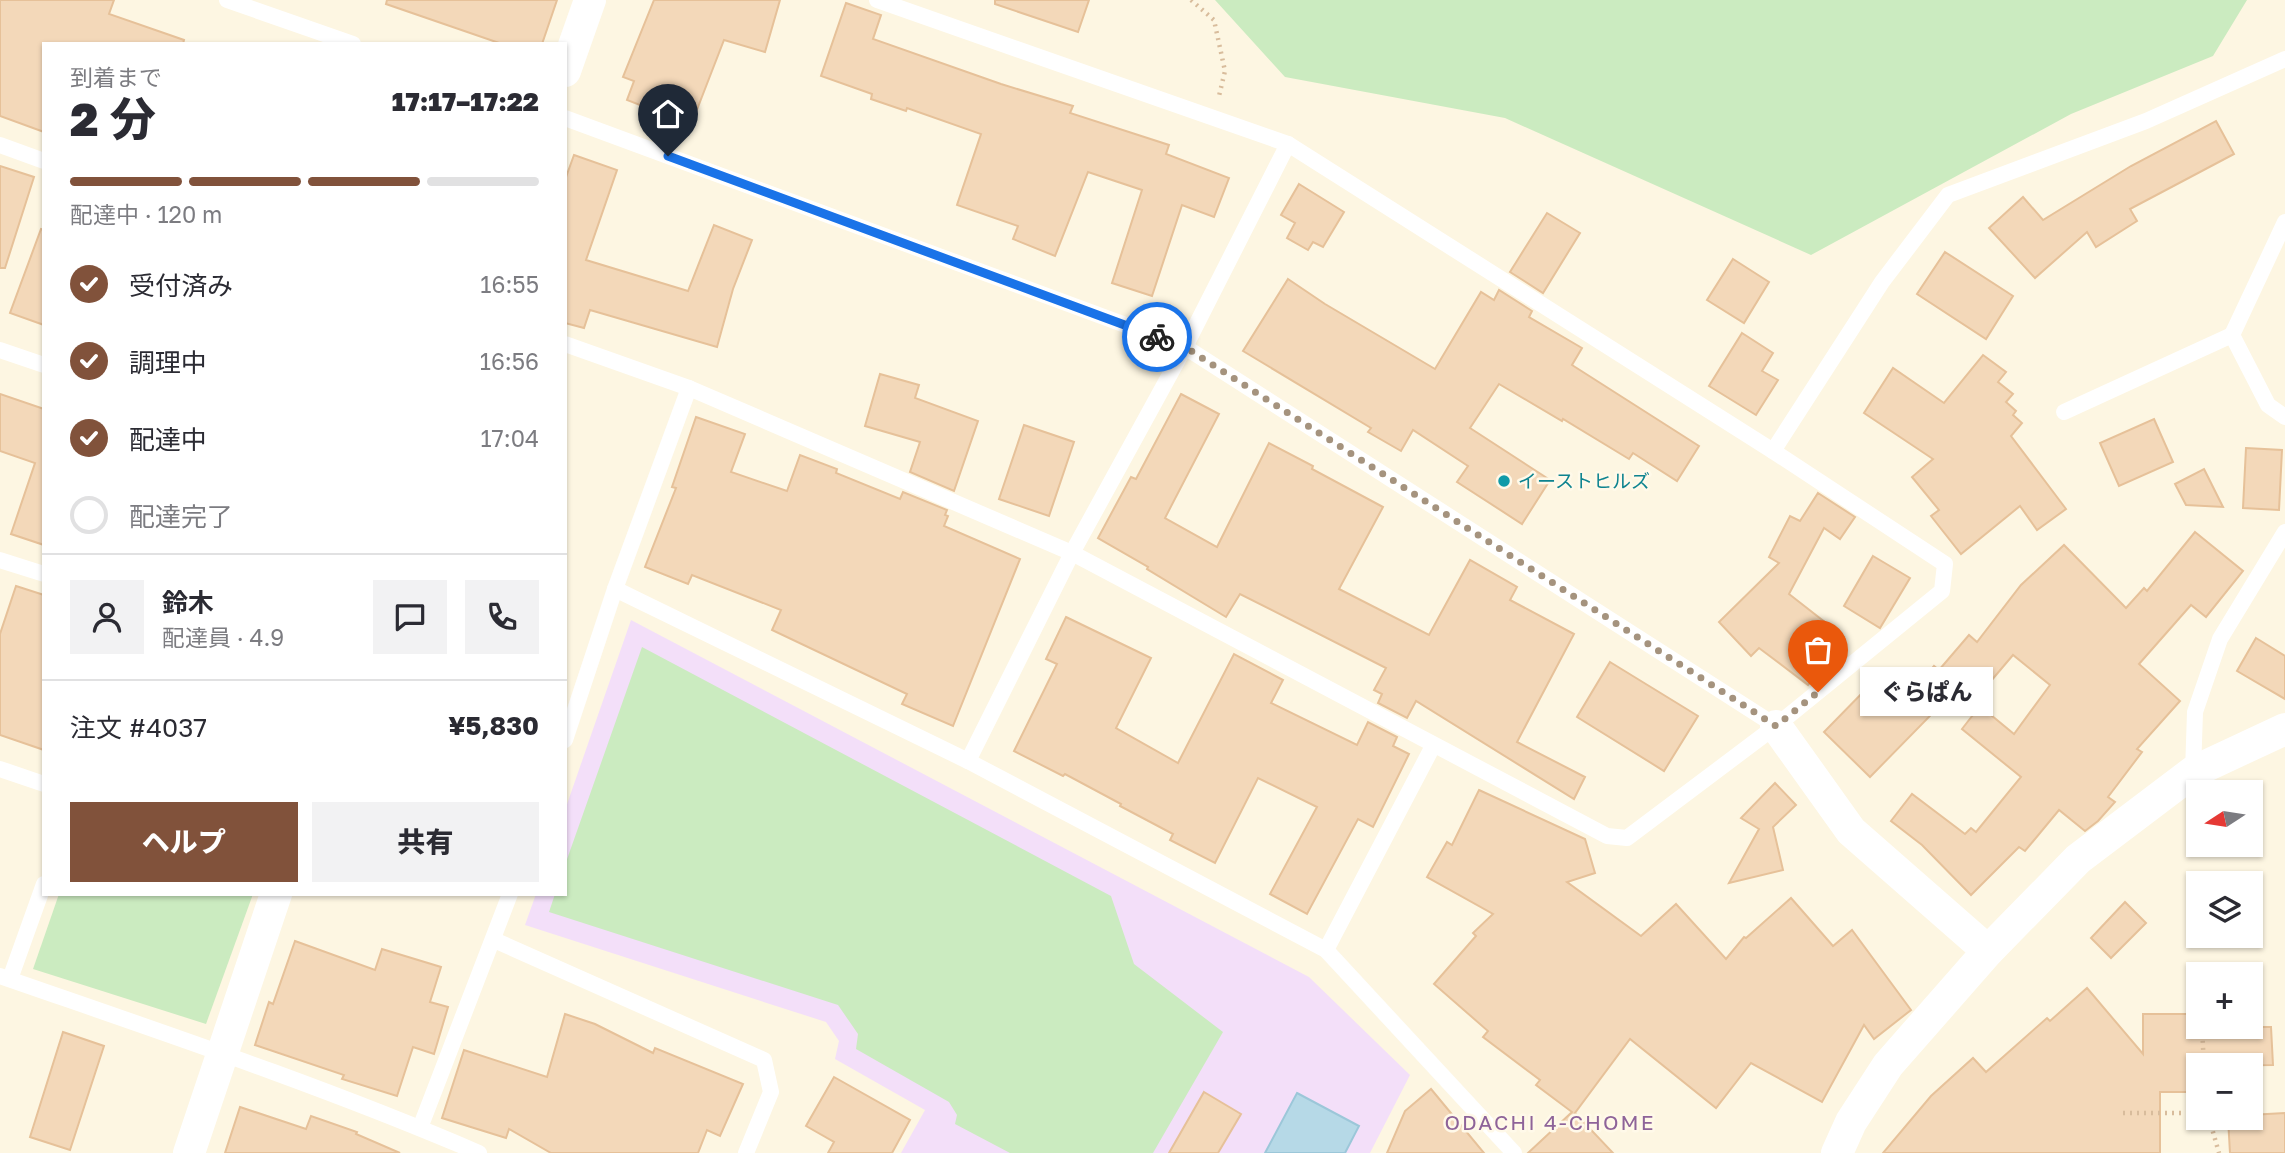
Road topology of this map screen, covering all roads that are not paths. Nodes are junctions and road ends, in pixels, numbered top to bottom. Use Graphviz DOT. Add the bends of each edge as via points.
graph roads {
  1 [pos="227,0"];
  2 [pos="590,0"];
  3 [pos="877,0"];
  4 [pos="347,42"];
  5 [pos="2285,59"];
  6 [pos="567,65"];
  7 [pos="567,119"];
  8 [pos="1288,144"];
  9 [pos="0,145"];
  10 [pos="42,160"];
  11 [pos="2285,222"];
  12 [pos="2232,335"];
  13 [pos="567,345"];
  14 [pos="1185,347"];
  15 [pos="0,350"];
  16 [pos="42,364"];
  17 [pos="689,388"];
  18 [pos="2064,412"];
  19 [pos="2285,417"];
  20 [pos="1773,452"];
  21 [pos="2285,532"];
  22 [pos="1072,553"];
  23 [pos="0,560"];
  24 [pos="42,574"];
  25 [pos="615,590"];
  26 [pos="1776,726"];
  27 [pos="2285,729"];
  28 [pos="567,734"];
  29 [pos="1433,746"];
  30 [pos="968,761"];
  31 [pos="0,769"];
  32 [pos="2193,772"];
  33 [pos="42,783"];
  34 [pos="42,889"];
  35 [pos="275,896"];
  36 [pos="509,896"];
  37 [pos="494,940"];
  38 [pos="1326,950"];
  39 [pos="1988,951"];
  40 [pos="5,977"];
  41 [pos="222,1053"];
  42 [pos="420,1128"];
  43 [pos="189,1153"];
  44 [pos="480,1153"];
  45 [pos="746,1153"];
  46 [pos="1514,1153"];
  47 [pos="1837,1153"];
  1 -- 4 [label="lane"];
  2 -- 6 [label="street"];
  3 -- 8 [label="lane"];
  5 -- 20 [label="lane" via="2146,121 1948,195 1882,282"];
  7 -- 14 [label="lane"];
  8 -- 14 [label="lane"];
  8 -- 20 [label="lane"];
  9 -- 10 [label="lane"];
  11 -- 12 [label="lane"];
  12 -- 18 [label="lane"];
  12 -- 19 [label="lane" via="2268,405"];
  13 -- 17 [label="lane"];
  14 -- 22 [label="lane"];
  14 -- 26 [label="lane"];
  15 -- 16 [label="lane"];
  17 -- 22 [label="lane"];
  17 -- 25 [label="lane"];
  20 -- 26 [label="lane" via="1945,564 1942,592"];
  21 -- 32 [label="lane" via="2220,639 2194,712"];
  22 -- 29 [label="lane"];
  22 -- 30 [label="lane"];
  23 -- 24 [label="lane"];
  25 -- 28 [label="lane"];
  25 -- 30 [label="lane"];
  26 -- 29 [label="lane" via="1627,838 1607,836"];
  26 -- 39 [label="street" via="1851,831"];
  27 -- 32 [label="street"];
  29 -- 38 [label="lane"];
  30 -- 38 [label="lane"];
  31 -- 33 [label="lane"];
  32 -- 39 [label="street" via="2078,859"];
  34 -- 40 [label="lane"];
  35 -- 41 [label="street"];
  36 -- 37 [label="lane"];
  37 -- 42 [label="lane"];
  37 -- 45 [label="lane" via="764,1060 771,1091"];
  38 -- 46 [label="lane"];
  39 -- 47 [label="street" via="1888,1065"];
  40 -- 41 [label="lane"];
  41 -- 42 [label="lane"];
  41 -- 43 [label="street"];
  42 -- 44 [label="lane"];
}
